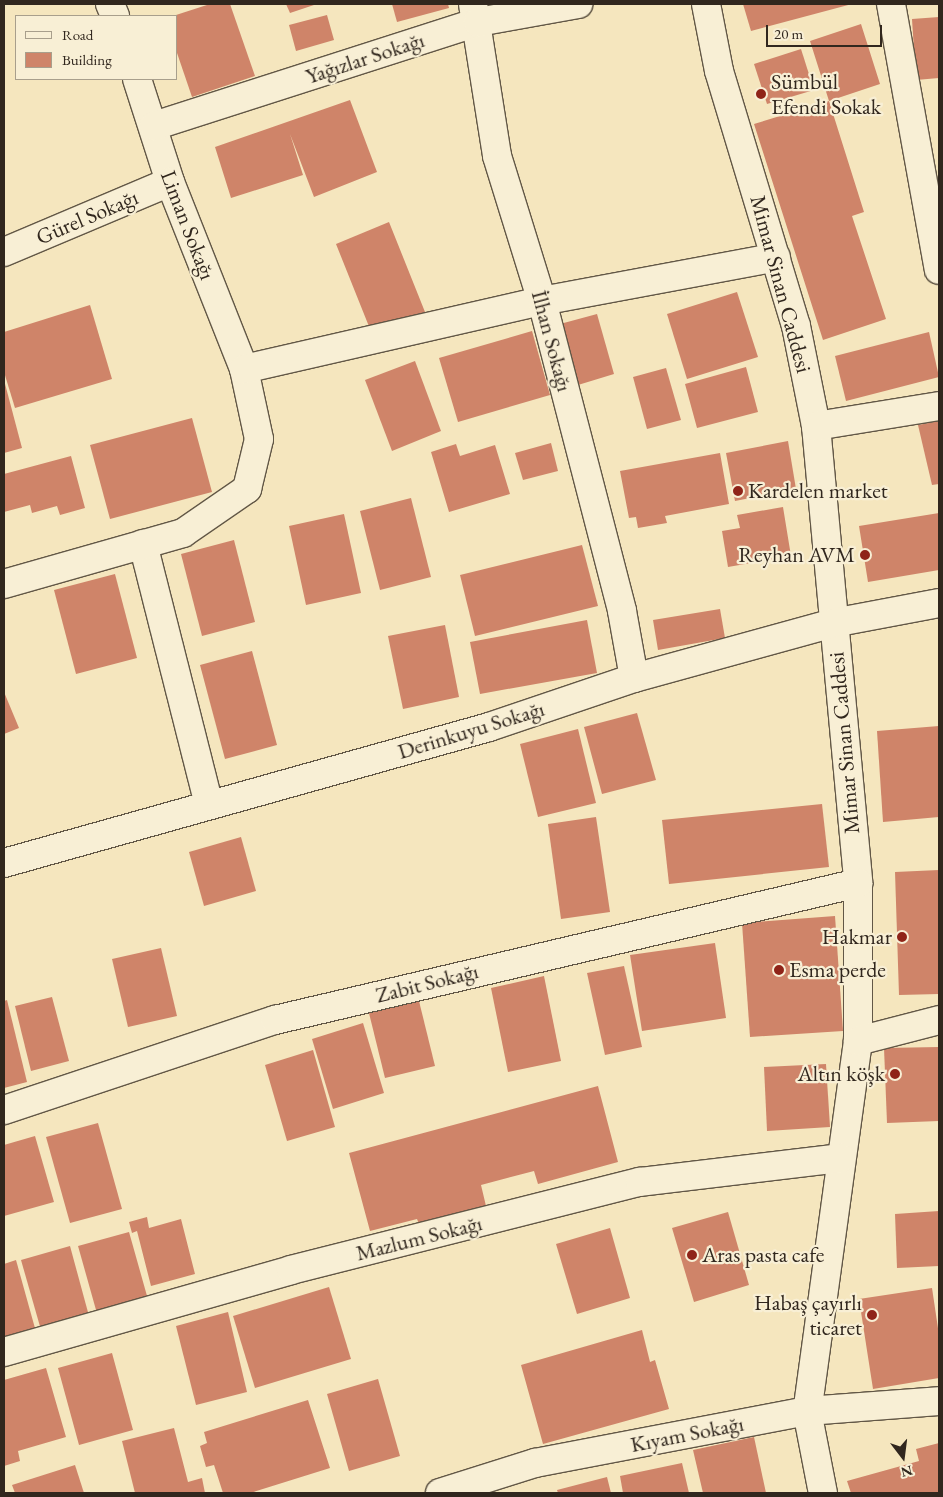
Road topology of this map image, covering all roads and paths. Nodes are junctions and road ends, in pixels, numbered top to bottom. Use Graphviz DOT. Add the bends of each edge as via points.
graph roads {
  1 [pos="578,4"];
  2 [pos="706,4"];
  3 [pos="891,4"];
  4 [pos="476,13"];
  5 [pos="137,80"];
  6 [pos="154,126"];
  7 [pos="170,182"];
  8 [pos="4,252"];
  9 [pos="776,257"];
  10 [pos="939,270"];
  11 [pos="542,301"];
  12 [pos="244,369"];
  13 [pos="939,406"];
  14 [pos="816,426"];
  15 [pos="143,544"];
  16 [pos="4,584"];
  17 [pos="939,603"];
  18 [pos="833,624"];
  19 [pos="634,678"];
  20 [pos="209,806"];
  21 [pos="4,863"];
  22 [pos="858,883"];
  23 [pos="939,1020"];
  24 [pos="858,1041"];
  25 [pos="4,1110"];
  26 [pos="841,1158"];
  27 [pos="4,1352"];
  28 [pos="939,1401"];
  29 [pos="807,1411"];
  30 [pos="440,1493"];
  31 [pos="823,1493"];
  1 -- 4 [label="street, Yağızlar Sokağı"];
  2 -- 9 [label="street, Mimar Sinan Caddesi" via="719,72"];
  3 -- 10 [label="street"];
  4 -- 6 [label="street, Yağızlar Sokağı"];
  4 -- 11 [label="street, İlhan Sokağı" via="497,156"];
  5 -- 6 [label="street, Liman Sokağı"];
  6 -- 7 [label="street, Liman Sokağı"];
  7 -- 8 [label="street, Gürel Sokağı"];
  7 -- 12 [label="street, Liman Sokağı"];
  9 -- 11 [label="street"];
  9 -- 14 [label="street, Mimar Sinan Caddesi" via="796,326"];
  11 -- 12 [label="street"];
  11 -- 19 [label="street, İlhan Sokağı" via="622,611"];
  12 -- 15 [label="street, Liman Sokağı" via="259,439 247,489 183,533"];
  13 -- 14 [label="street"];
  14 -- 18 [label="street, Mimar Sinan Caddesi"];
  15 -- 16 [label="street, Liman Sokağı"];
  15 -- 20 [label="street"];
  17 -- 18 [label="street, Derinkuyu Sokağı"];
  18 -- 19 [label="street, Derinkuyu Sokağı"];
  18 -- 22 [label="street, Mimar Sinan Caddesi"];
  19 -- 20 [label="street, Derinkuyu Sokağı" via="489,727"];
  20 -- 21 [label="street, Derinkuyu Sokağı"];
  22 -- 24 [label="street, Mimar Sinan Caddesi"];
  22 -- 25 [label="street, Zabit Sokağı" via="275,1020"];
  23 -- 24 [label="street"];
  24 -- 26 [label="street, Mimar Sinan Caddesi"];
  26 -- 27 [label="street, Mazlum Sokağı" via="640,1182 291,1270"];
  26 -- 29 [label="street, Mimar Sinan Caddesi"];
  28 -- 29 [label="street, Kıyam Sokağı"];
  29 -- 30 [label="street, Kıyam Sokağı" via="535,1463"];
  29 -- 31 [label="street, Mimar Sinan Caddesi"];
}
